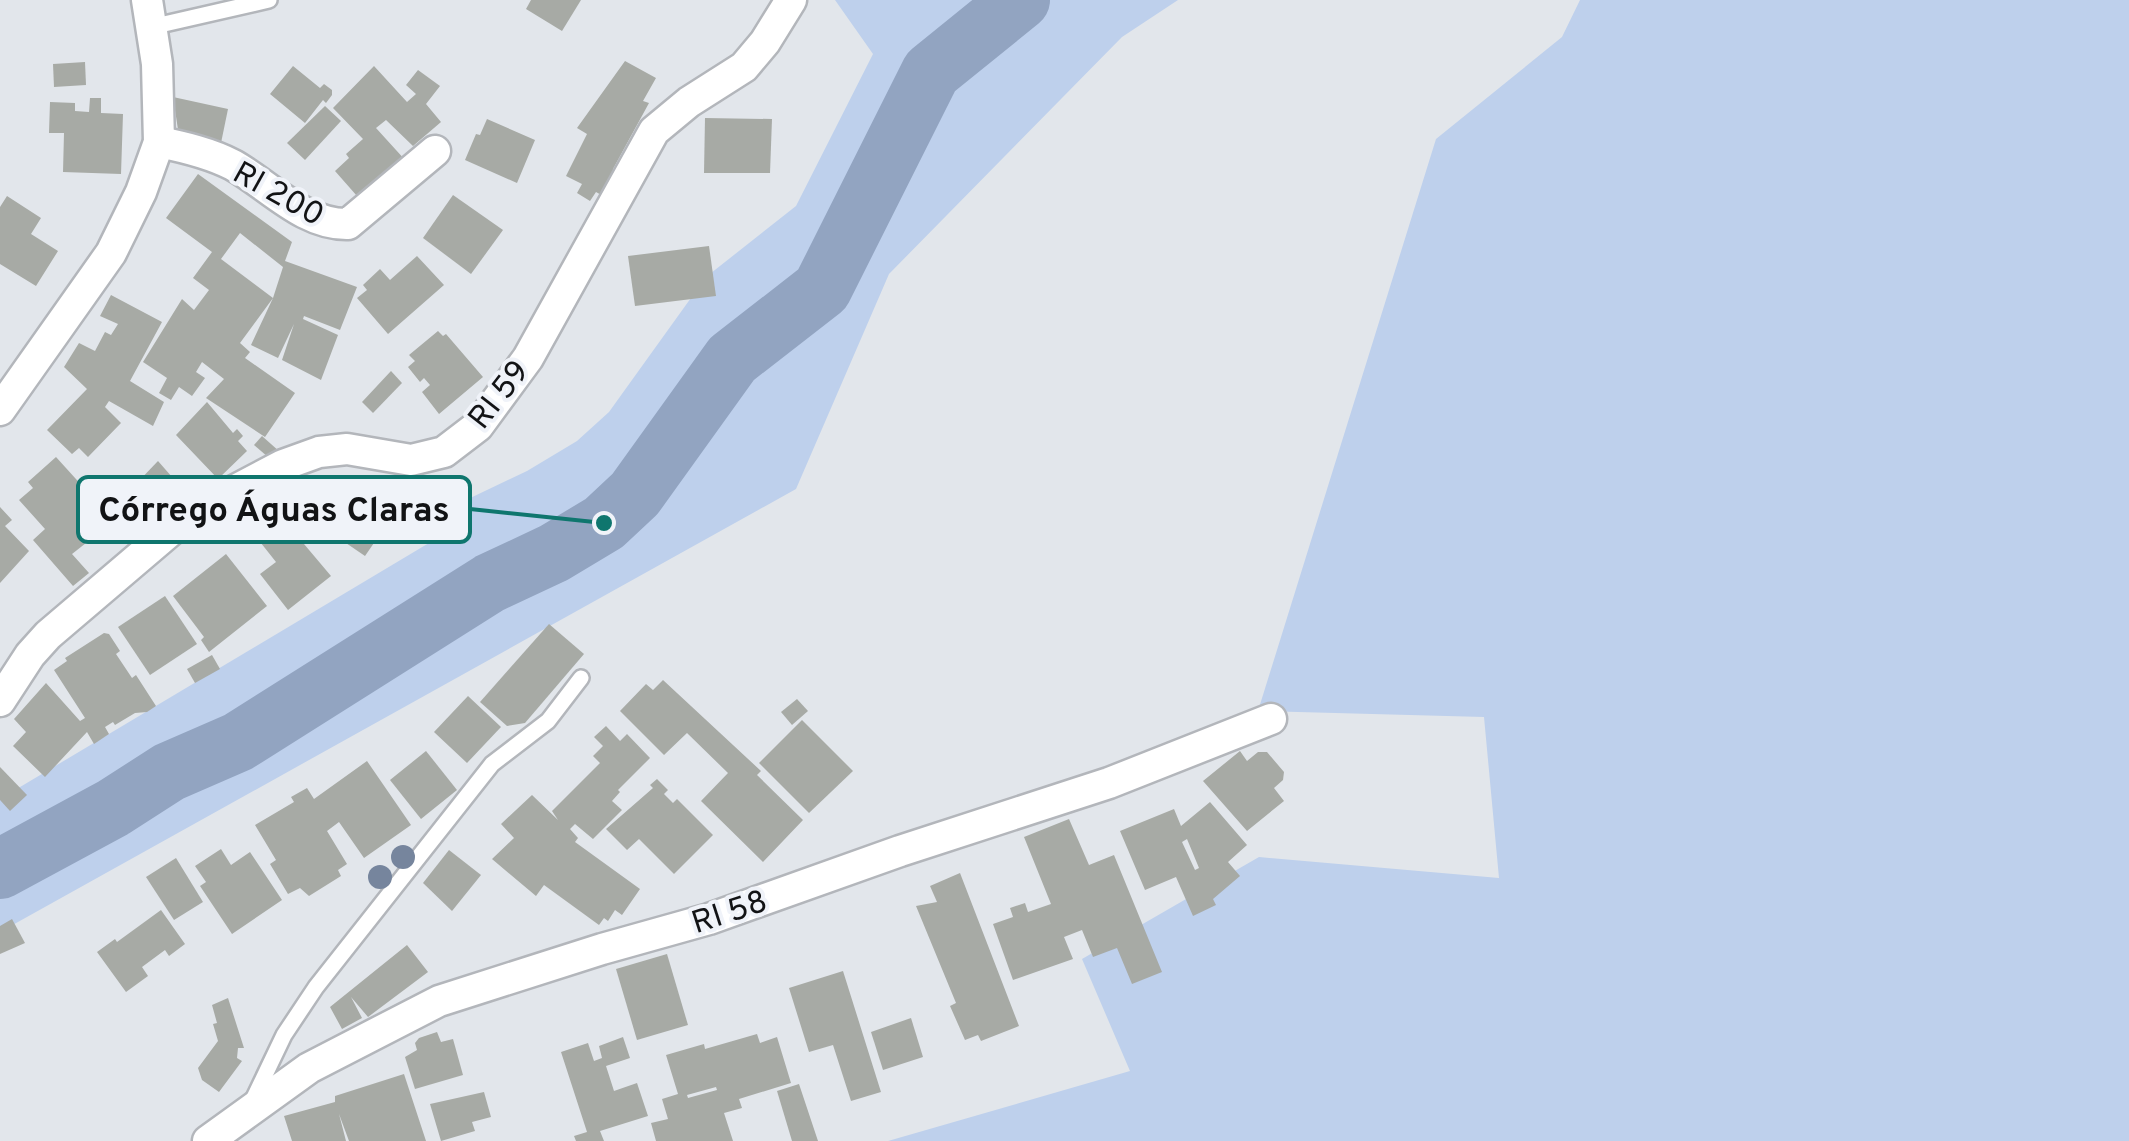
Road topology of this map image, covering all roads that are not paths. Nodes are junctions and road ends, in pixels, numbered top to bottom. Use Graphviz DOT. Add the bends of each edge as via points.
graph roads {
  1 [pos="269,0"];
  2 [pos="791,0"];
  3 [pos="149,14"];
  4 [pos="159,142"];
  5 [pos="435,151"];
  6 [pos="0,410"];
  7 [pos="581,678"];
  8 [pos="0,701"];
  9 [pos="1271,718"];
  10 [pos="247,1112"];
  11 [pos="208,1141"];
  1 -- 3 [label="lane"];
  2 -- 8 [label="street, RI 59" via="744,67 654,131 528,358 478,426 444,452 411,460 347,449 318,452 190,514 48,635"];
  3 -- 4 [label="street" via="158,64"];
  4 -- 5 [label="street, RI 200" via="232,165 288,204 332,224 348,224"];
  4 -- 6 [label="street" via="111,252"];
  7 -- 10 [label="lane" via="548,721 492,764 316,987"];
  9 -- 10 [label="street, RI 58" via="1110,782 709,920 439,1001 309,1068"];
  10 -- 11 [label="street, RI 58"];
}
